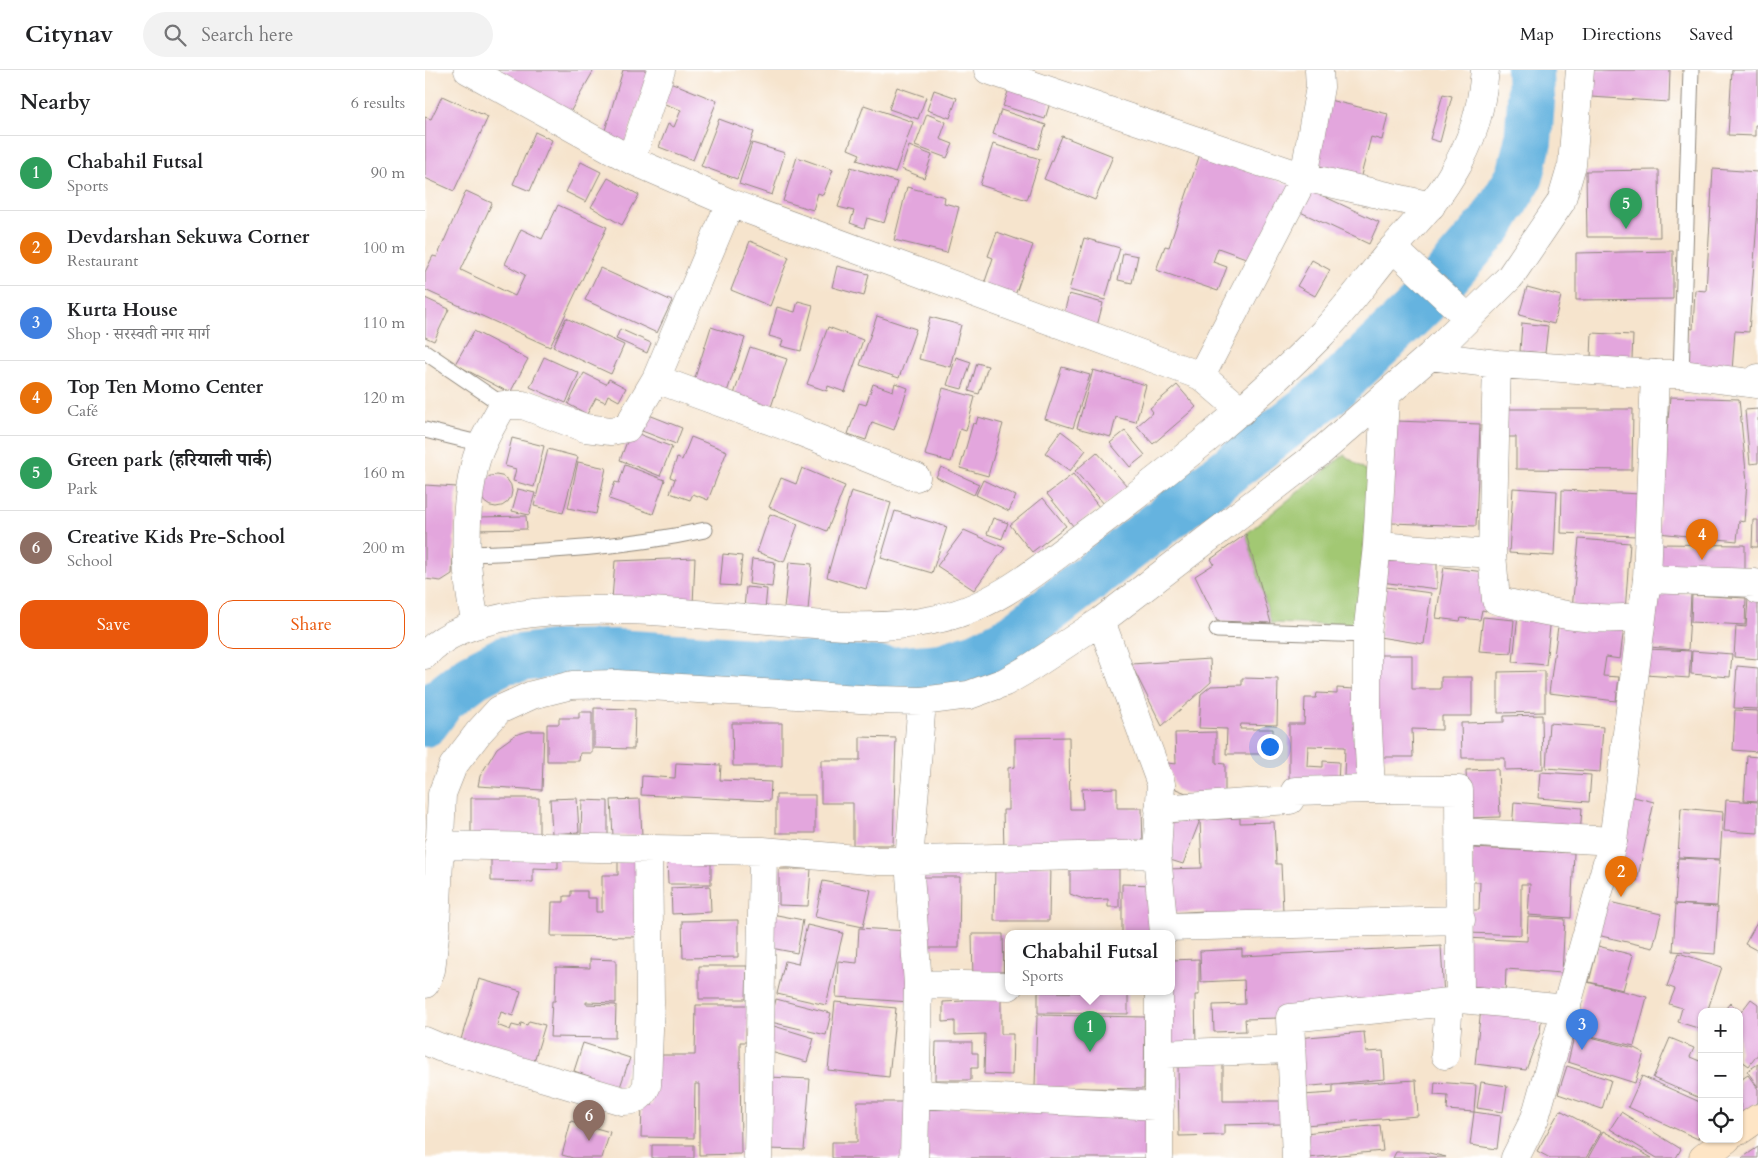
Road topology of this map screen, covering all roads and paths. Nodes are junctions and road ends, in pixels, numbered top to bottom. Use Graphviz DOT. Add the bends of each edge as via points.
graph roads {
  1 [pos="468,70"];
  2 [pos="661,70"];
  3 [pos="988,70"];
  4 [pos="1319,70"];
  5 [pos="1485,70"];
  6 [pos="1580,70"];
  7 [pos="1691,70"];
  8 [pos="631,160"];
  9 [pos="1304,177"];
  10 [pos="730,203"];
  11 [pos="1431,206"];
  12 [pos="1393,248"];
  13 [pos="1468,318"];
  14 [pos="425,352"];
  15 [pos="1430,356"];
  16 [pos="1497,364"];
  17 [pos="1668,374"];
  18 [pos="1201,376"];
  19 [pos="656,379"];
  20 [pos="1758,382"];
  21 [pos="1385,398"];
  22 [pos="503,405"];
  23 [pos="1242,411"];
  24 [pos="425,430"];
  25 [pos="482,444"];
  26 [pos="917,477"];
  27 [pos="705,530"];
  28 [pos="1377,546"];
  29 [pos="466,554"];
  30 [pos="1492,554"];
  31 [pos="1647,579"];
  32 [pos="1758,590"];
  33 [pos="1641,616"];
  34 [pos="1101,622"];
  35 [pos="475,624"];
  36 [pos="1217,630"];
  37 [pos="1367,635"];
  38 [pos="425,655"];
  39 [pos="922,701"];
  40 [pos="1371,788"];
  41 [pos="1159,809"];
  42 [pos="1460,832"];
  43 [pos="1613,841"];
  44 [pos="438,845"];
  45 [pos="648,849"];
  46 [pos="763,852"];
  47 [pos="1157,854"];
  48 [pos="909,861"];
  49 [pos="1461,920"];
  50 [pos="1164,930"];
  51 [pos="425,984"];
  52 [pos="918,984"];
  53 [pos="1005,986"];
  54 [pos="1159,995"];
  55 [pos="1455,1001"];
  56 [pos="1567,1009"];
  57 [pos="425,1040"];
  58 [pos="1291,1049"];
  59 [pos="1159,1054"];
  60 [pos="1445,1054"];
  61 [pos="916,1094"];
  62 [pos="1160,1106"];
  63 [pos="1758,1118"];
  64 [pos="1723,1146"];
  65 [pos="758,1158"];
  66 [pos="914,1158"];
  67 [pos="1159,1158"];
  68 [pos="1296,1158"];
  69 [pos="1515,1158"];
  1 -- 8 [label="street"];
  2 -- 8 [label="street"];
  3 -- 9 [label="street"];
  4 -- 9 [label="street" via="1320,87"];
  5 -- 11 [label="street" via="1482,104 1468,146"];
  6 -- 13 [label="street" via="1572,165 1561,202 1510,276"];
  7 -- 17 [label="lane"];
  8 -- 10 [label="street"];
  9 -- 11 [label="street"];
  9 -- 18 [label="street"];
  10 -- 18 [label="street"];
  10 -- 19 [label="street"];
  11 -- 12 [label="street"];
  12 -- 13 [label="street"];
  12 -- 23 [label="street" via="1322,334"];
  13 -- 15 [label="street"];
  14 -- 22 [label="lane"];
  15 -- 16 [label="street"];
  15 -- 21 [label="street"];
  16 -- 17 [label="street"];
  16 -- 30 [label="street"];
  17 -- 20 [label="street"];
  17 -- 31 [label="street"];
  18 -- 23 [label="street"];
  19 -- 22 [label="street" via="627,428 611,431 585,428 523,405"];
  19 -- 26 [label="street"];
  21 -- 28 [label="street"];
  21 -- 34 [label="street"];
  22 -- 25 [label="street"];
  23 -- 35 [label="street" via="1169,471 1008,592 975,609 935,620 895,625 845,626 603,611 511,615"];
  24 -- 25 [label="lane"];
  25 -- 29 [label="street" via="475,464"];
  27 -- 29 [label="lane" via="658,540 517,553"];
  28 -- 30 [label="street"];
  28 -- 37 [label="street"];
  29 -- 35 [label="street" via="468,590"];
  30 -- 33 [label="street" via="1496,600 1555,614 1617,620"];
  31 -- 32 [label="street" via="1755,583"];
  31 -- 33 [label="street"];
  33 -- 43 [label="street"];
  34 -- 39 [label="street" via="1005,682 969,695"];
  34 -- 41 [label="street" via="1161,784"];
  35 -- 38 [label="street" via="452,633"];
  36 -- 37 [label="lane"];
  37 -- 40 [label="street"];
  39 -- 44 [label="street" via="617,684 573,685 532,695 499,710 453,766 442,794"];
  39 -- 48 [label="street"];
  40 -- 41 [label="street" via="1295,791 1290,800"];
  40 -- 42 [label="street" via="1459,790"];
  41 -- 47 [label="street"];
  42 -- 43 [label="street"];
  42 -- 49 [label="street"];
  43 -- 56 [label="street"];
  44 -- 45 [label="street"];
  44 -- 51 [label="street" via="436,927 431,970"];
  45 -- 46 [label="street"];
  45 -- 57 [label="street" via="650,1002 647,1085 643,1095 633,1101 623,1101 439,1047"];
  46 -- 48 [label="street"];
  46 -- 65 [label="street"];
  47 -- 48 [label="street"];
  47 -- 50 [label="street"];
  48 -- 52 [label="street"];
  49 -- 50 [label="street"];
  49 -- 55 [label="street"];
  52 -- 53 [label="street"];
  52 -- 61 [label="street"];
  54 -- 59 [label="street"];
  55 -- 56 [label="street"];
  55 -- 58 [label="street" via="1290,1018"];
  55 -- 60 [label="street"];
  56 -- 69 [label="street" via="1535,1118"];
  58 -- 59 [label="street"];
  58 -- 68 [label="street"];
  59 -- 62 [label="street"];
  61 -- 62 [label="street"];
  61 -- 66 [label="street"];
  62 -- 67 [label="street"];
  63 -- 64 [label="main road"];
}
